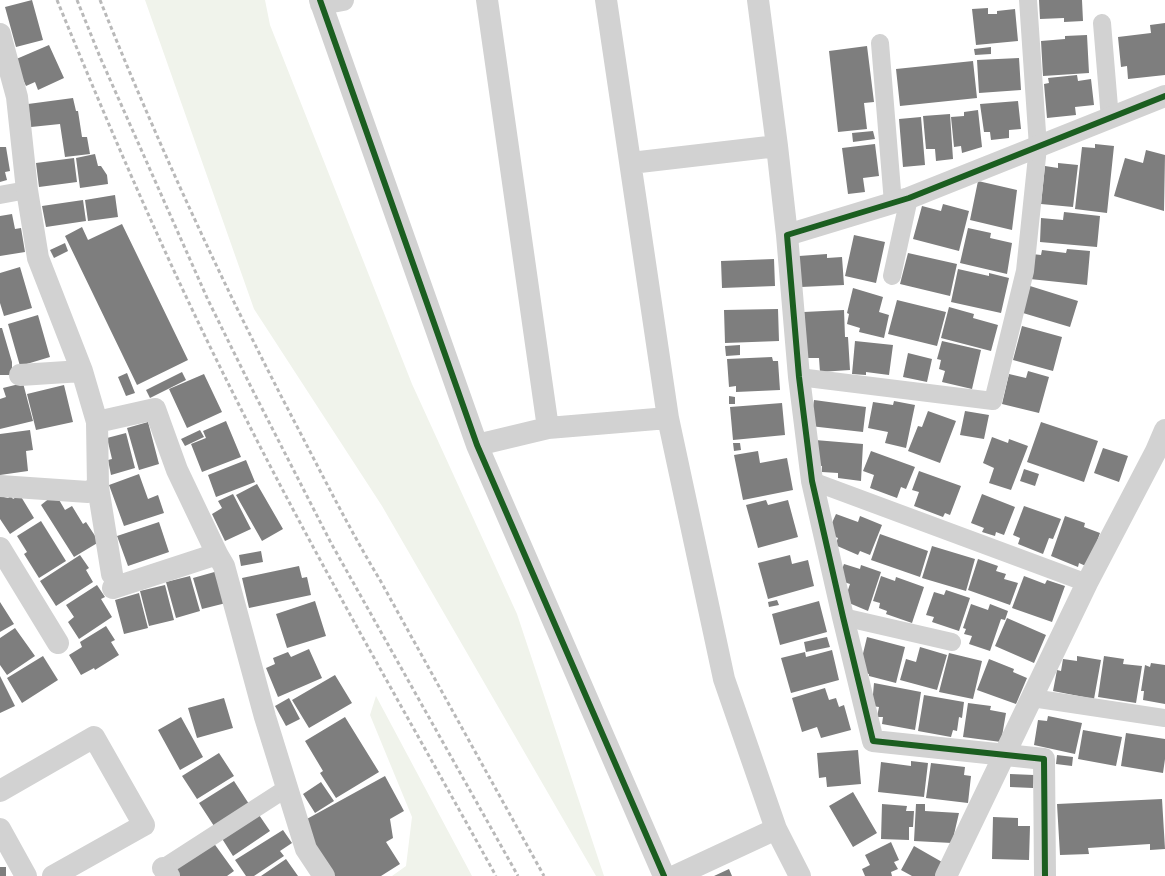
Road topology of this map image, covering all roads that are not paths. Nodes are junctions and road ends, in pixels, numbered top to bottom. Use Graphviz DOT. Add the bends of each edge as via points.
graph roads {
  1 [pos="343,0"];
  2 [pos="487,0"];
  3 [pos="606,0"];
  4 [pos="758,0"];
  5 [pos="1028,0"];
  6 [pos="320,2"];
  7 [pos="1102,23"];
  8 [pos="0,34"];
  9 [pos="880,43"];
  10 [pos="1165,96"];
  11 [pos="1110,119"];
  12 [pos="777,146"];
  13 [pos="1038,147"];
  14 [pos="631,163"];
  15 [pos="27,190"];
  16 [pos="0,195"];
  17 [pos="901,201"];
  18 [pos="787,235"];
  19 [pos="892,276"];
  20 [pos="82,372"];
  21 [pos="20,375"];
  22 [pos="799,377"];
  23 [pos="668,418"];
  24 [pos="97,422"];
  25 [pos="548,428"];
  26 [pos="1165,430"];
  27 [pos="477,445"];
  28 [pos="812,481"];
  29 [pos="0,486"];
  30 [pos="98,487"];
  31 [pos="0,548"];
  32 [pos="217,554"];
  33 [pos="1087,583"];
  34 [pos="843,617"];
  35 [pos="952,642"];
  36 [pos="58,643"];
  37 [pos="1032,698"];
  38 [pos="1165,718"];
  39 [pos="1004,755"];
  40 [pos="287,788"];
  41 [pos="0,791"];
  42 [pos="0,829"];
  43 [pos="776,829"];
  44 [pos="166,872"];
  45 [pos="26,876"];
  46 [pos="53,876"];
  47 [pos="324,876"];
  48 [pos="664,876"];
  49 [pos="675,876"];
  50 [pos="800,876"];
  51 [pos="946,876"];
  52 [pos="1045,876"];
  1 -- 6 [label="street"];
  2 -- 25 [label="street"];
  3 -- 14 [label="street"];
  4 -- 12 [label="street"];
  5 -- 13 [label="lane"];
  6 -- 27 [label="street"];
  7 -- 11 [label="lane"];
  8 -- 15 [label="street" via="17,96"];
  9 -- 17 [label="lane"];
  10 -- 11 [label="street"];
  11 -- 13 [label="street"];
  12 -- 14 [label="street"];
  12 -- 18 [label="street"];
  13 -- 17 [label="street"];
  13 -- 22 [label="lane" via="1025,270 993,401"];
  14 -- 23 [label="street"];
  15 -- 16 [label="lane"];
  15 -- 20 [label="street" via="38,258"];
  17 -- 18 [label="street"];
  17 -- 19 [label="lane"];
  18 -- 22 [label="street"];
  20 -- 21 [label="street"];
  20 -- 24 [label="street"];
  22 -- 28 [label="street"];
  23 -- 25 [label="street"];
  23 -- 43 [label="street" via="724,679"];
  24 -- 30 [label="street"];
  24 -- 32 [label="street" via="155,409 177,470"];
  25 -- 27 [label="street"];
  26 -- 33 [label="street"];
  27 -- 48 [label="street"];
  28 -- 33 [label="lane"];
  28 -- 34 [label="street"];
  29 -- 30 [label="street" via="88,492"];
  30 -- 32 [label="street" via="112,581"];
  31 -- 36 [label="street"];
  32 -- 40 [label="street" via="224,566"];
  33 -- 37 [label="street"];
  34 -- 35 [label="lane"];
  34 -- 39 [label="street" via="873,741"];
  37 -- 38 [label="lane"];
  37 -- 39 [label="street"];
  39 -- 51 [label="street"];
  39 -- 52 [label="street" via="1044,759"];
  40 -- 44 [label="lane"];
  40 -- 47 [label="street" via="306,849"];
  41 -- 46 [label="street" via="94,737 144,825"];
  42 -- 45 [label="street"];
  43 -- 49 [label="street"];
  43 -- 50 [label="street"];
}
